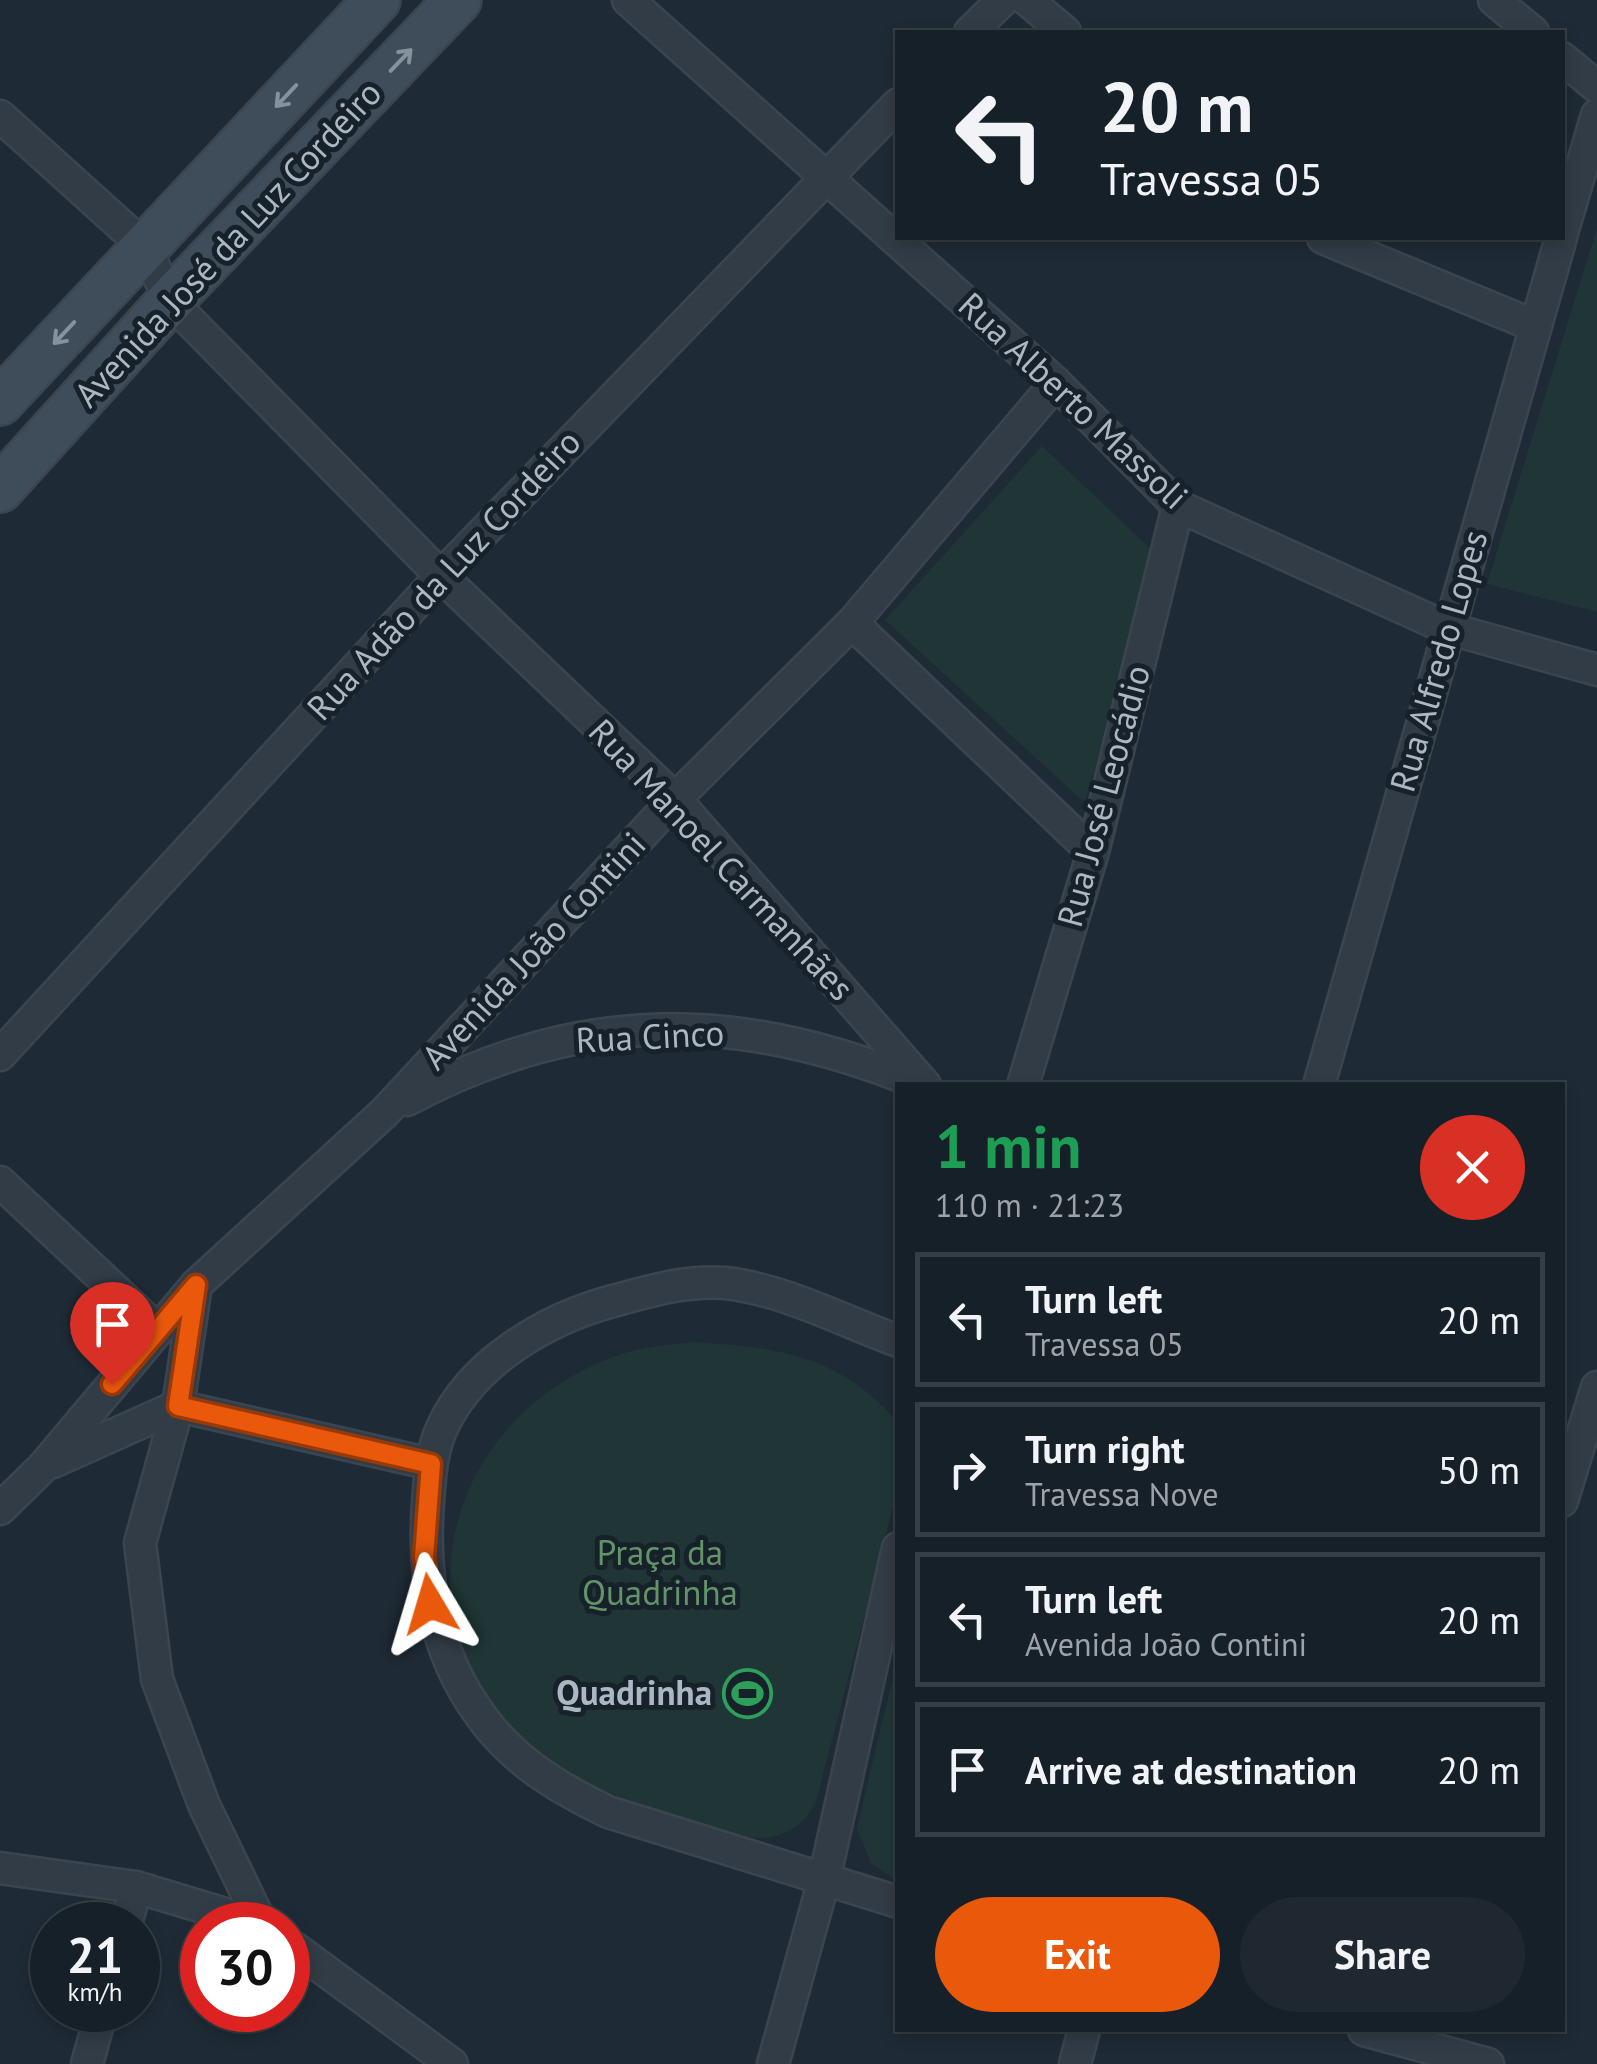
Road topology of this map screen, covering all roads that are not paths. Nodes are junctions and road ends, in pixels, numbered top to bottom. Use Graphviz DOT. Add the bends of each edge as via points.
graph roads {
  1 [pos="377,0"];
  2 [pos="458,0"];
  3 [pos="628,0"];
  4 [pos="1003,0"];
  5 [pos="1027,0"];
  6 [pos="1494,0"];
  7 [pos="972,30"];
  8 [pos="1063,30"];
  9 [pos="1530,30"];
  10 [pos="1565,60"];
  11 [pos="1597,87"];
  12 [pos="895,107"];
  13 [pos="1597,115"];
  14 [pos="0,116"];
  15 [pos="826,174"];
  16 [pos="1565,225"];
  17 [pos="895,236"];
  18 [pos="899,240"];
  19 [pos="1329,240"];
  20 [pos="1561,240"];
  21 [pos="145,247"];
  22 [pos="170,301"];
  23 [pos="1535,326"];
  24 [pos="1056,382"];
  25 [pos="0,402"];
  26 [pos="0,489"];
  27 [pos="1178,506"];
  28 [pos="441,576"];
  29 [pos="852,623"];
  30 [pos="1447,628"];
  31 [pos="1597,670"];
  32 [pos="675,799"];
  33 [pos="1093,852"];
  34 [pos="0,1055"];
  35 [pos="917,1082"];
  36 [pos="921,1082"];
  37 [pos="1023,1082"];
  38 [pos="1320,1082"];
  39 [pos="385,1112"];
  40 [pos="0,1182"];
  41 [pos="196,1285"];
  42 [pos="157,1328"];
  43 [pos="895,1340"];
  44 [pos="1597,1387"];
  45 [pos="178,1406"];
  46 [pos="431,1464"];
  47 [pos="43,1467"];
  48 [pos="1565,1491"];
  49 [pos="0,1509"];
  50 [pos="895,1561"];
  51 [pos="0,1868"];
  52 [pos="824,1880"];
  53 [pos="136,1886"];
  54 [pos="895,1901"];
  55 [pos="132,1902"];
  56 [pos="188,1902"];
  57 [pos="251,1902"];
  58 [pos="310,1960"];
  59 [pos="96,2032"];
  60 [pos="1083,2032"];
  61 [pos="1370,2032"];
  62 [pos="1414,2046"];
  63 [pos="87,2064"];
  64 [pos="452,2064"];
  65 [pos="773,2064"];
  66 [pos="1075,2064"];
  67 [pos="1488,2064"];
  1 -- 21 [label="street, Avenida José da Luz Cordeiro, one-way"];
  22 -- 2 [label="street, Avenida José da Luz Cordeiro, one-way"];
  3 -- 15 [label="street, Rua Alberto Massoli"];
  4 -- 7 [label="street"];
  5 -- 8 [label="street"];
  6 -- 9 [label="street"];
  10 -- 11 [label="street"];
  12 -- 15 [label="street, Rua Adão da Luz Cordeiro"];
  13 -- 16 [label="street, Rua Alfredo Lopes"];
  14 -- 21 [label="street"];
  15 -- 17 [label="street, Rua Alberto Massoli"];
  15 -- 28 [label="street, Rua Adão da Luz Cordeiro"];
  18 -- 24 [label="street, Rua Alberto Massoli"];
  19 -- 23 [label="street"];
  20 -- 23 [label="street, Rua Alfredo Lopes"];
  21 -- 22 [label="street, Rua Manoel Carmanhães"];
  21 -- 25 [label="street, Avenida José da Luz Cordeiro, one-way"];
  22 -- 26 [label="street, Avenida José da Luz Cordeiro"];
  22 -- 28 [label="street, Rua Manoel Carmanhães"];
  23 -- 30 [label="street, Rua Alfredo Lopes"];
  24 -- 27 [label="street, Rua Alberto Massoli"];
  24 -- 29 [label="street, Avenida João Contini"];
  27 -- 30 [label="street, Rua Alberto Massoli"];
  27 -- 33 [label="street, Rua José Leocádio"];
  28 -- 32 [label="street, Rua Manoel Carmanhães"];
  28 -- 34 [label="street, Rua Adão da Luz Cordeiro"];
  29 -- 32 [label="street, Avenida João Contini"];
  29 -- 33 [label="street"];
  30 -- 31 [label="street, Rua Alberto Massoli"];
  30 -- 38 [label="street, Rua Alfredo Lopes"];
  32 -- 36 [label="street, Rua Manoel Carmanhães"];
  32 -- 39 [label="street, Avenida João Contini"];
  33 -- 37 [label="street, Rua José Leocádio"];
  35 -- 39 [label="street, Rua Cinco" via="774,1036 693,1028 612,1032 518,1052 457,1074"];
  39 -- 41 [label="street, Avenida João Contini"];
  40 -- 42 [label="street"];
  41 -- 42 [label="street, Avenida João Contini"];
  41 -- 45 [label="street"];
  42 -- 47 [label="street, Avenida João Contini"];
  43 -- 46 [label="street" via="771,1294 725,1284 671,1285 565,1314 485,1370 442,1428"];
  44 -- 48 [label="street"];
  45 -- 46 [label="street"];
  45 -- 47 [label="street"];
  45 -- 57 [label="street" via="140,1542 157,1679 204,1805"];
  46 -- 52 [label="street" via="424,1557 430,1604 458,1678 492,1730 526,1764 608,1812"];
  47 -- 49 [label="street, Avenida João Contini"];
  50 -- 52 [label="street"];
  51 -- 53 [label="street"];
  52 -- 54 [label="street"];
  52 -- 65 [label="street"];
  53 -- 55 [label="street"];
  53 -- 56 [label="street"];
  58 -- 64 [label="street"];
  59 -- 63 [label="street"];
  60 -- 66 [label="street"];
  61 -- 62 [label="street"];
  62 -- 67 [label="street"];
}
